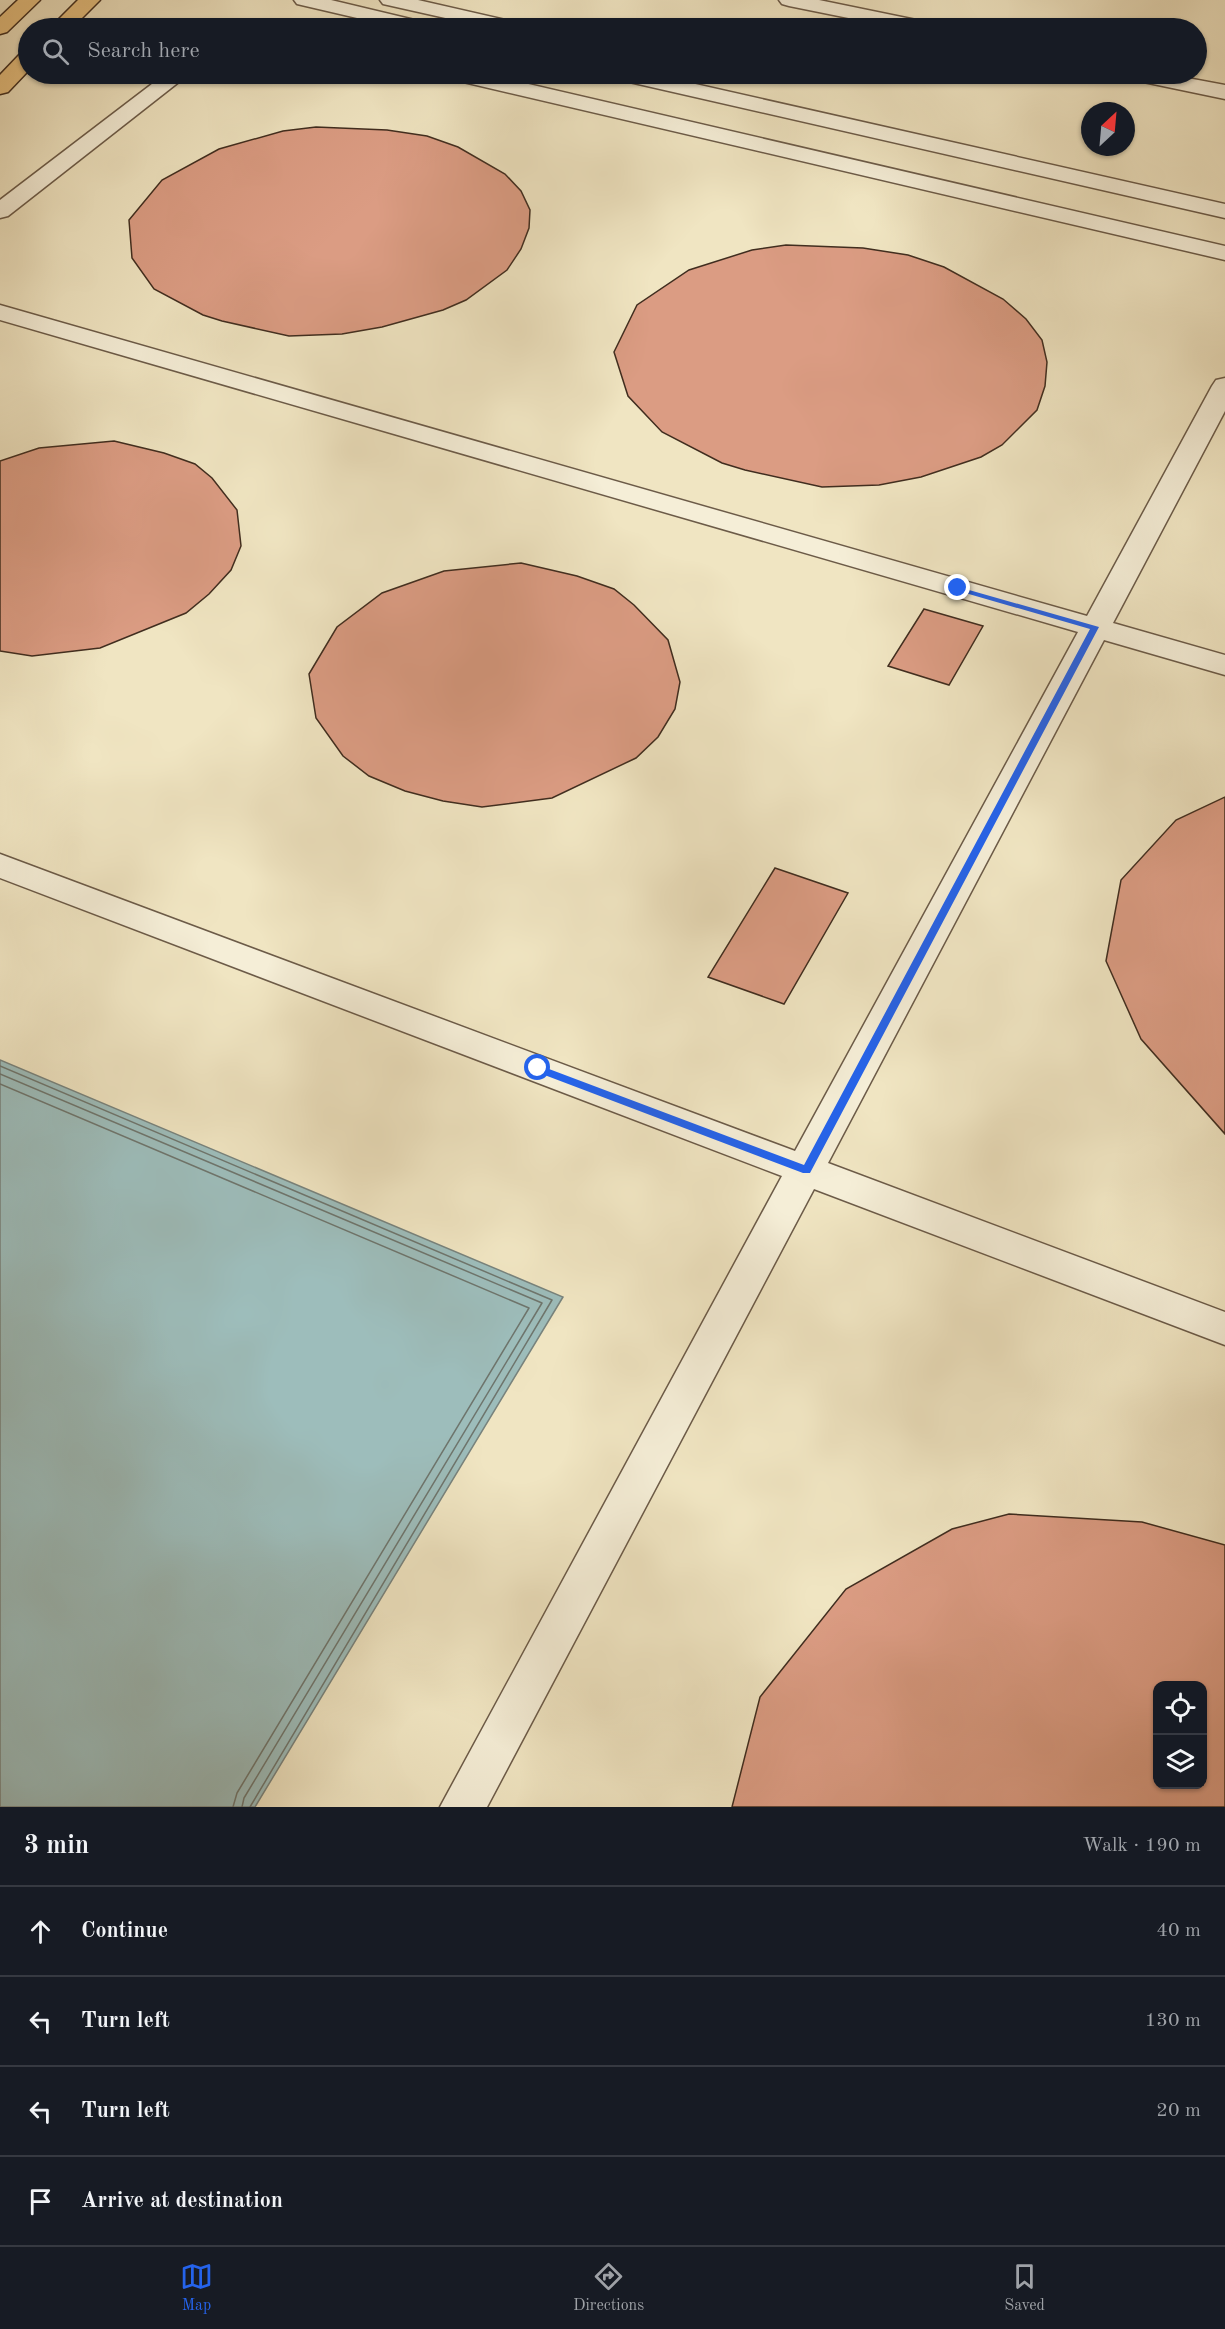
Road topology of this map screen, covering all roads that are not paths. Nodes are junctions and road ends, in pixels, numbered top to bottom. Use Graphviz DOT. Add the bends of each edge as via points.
graph roads {
  1 [pos="30,0"];
  2 [pos="90,0"];
  3 [pos="304,0"];
  4 [pos="390,0"];
  5 [pos="789,0"];
  6 [pos="904,0"];
  7 [pos="71,18"];
  8 [pos="384,18"];
  9 [pos="471,18"];
  10 [pos="876,18"];
  11 [pos="888,18"];
  12 [pos="0,28"];
  13 [pos="18,69"];
  14 [pos="165,84"];
  15 [pos="502,84"];
  16 [pos="669,84"];
  17 [pos="760,84"];
  18 [pos="1186,84"];
  19 [pos="0,87"];
  20 [pos="1225,92"];
  21 [pos="1179,178"];
  22 [pos="0,211"];
  23 [pos="1225,211"];
  24 [pos="1225,253"];
  25 [pos="0,312"];
  26 [pos="1225,386"];
  27 [pos="1095,627"];
  28 [pos="1225,664"];
  29 [pos="0,865"];
  30 [pos="806,1170"];
  31 [pos="1225,1329"];
  32 [pos="463,1807"];
  1 -- 12 [label="main road"];
  2 -- 7 [label="main road"];
  3 -- 8 [label="street"];
  4 -- 9 [label="street"];
  5 -- 10 [label="street"];
  6 -- 11 [label="street"];
  13 -- 19 [label="main road"];
  14 -- 22 [label="street"];
  15 -- 24 [label="street"];
  16 -- 23 [label="street"];
  17 -- 21 [label="street"];
  18 -- 20 [label="street"];
  25 -- 27 [label="street"];
  26 -- 27 [label="street"];
  27 -- 28 [label="street"];
  27 -- 30 [label="street"];
  29 -- 30 [label="street"];
  30 -- 31 [label="street"];
  30 -- 32 [label="street"];
}
